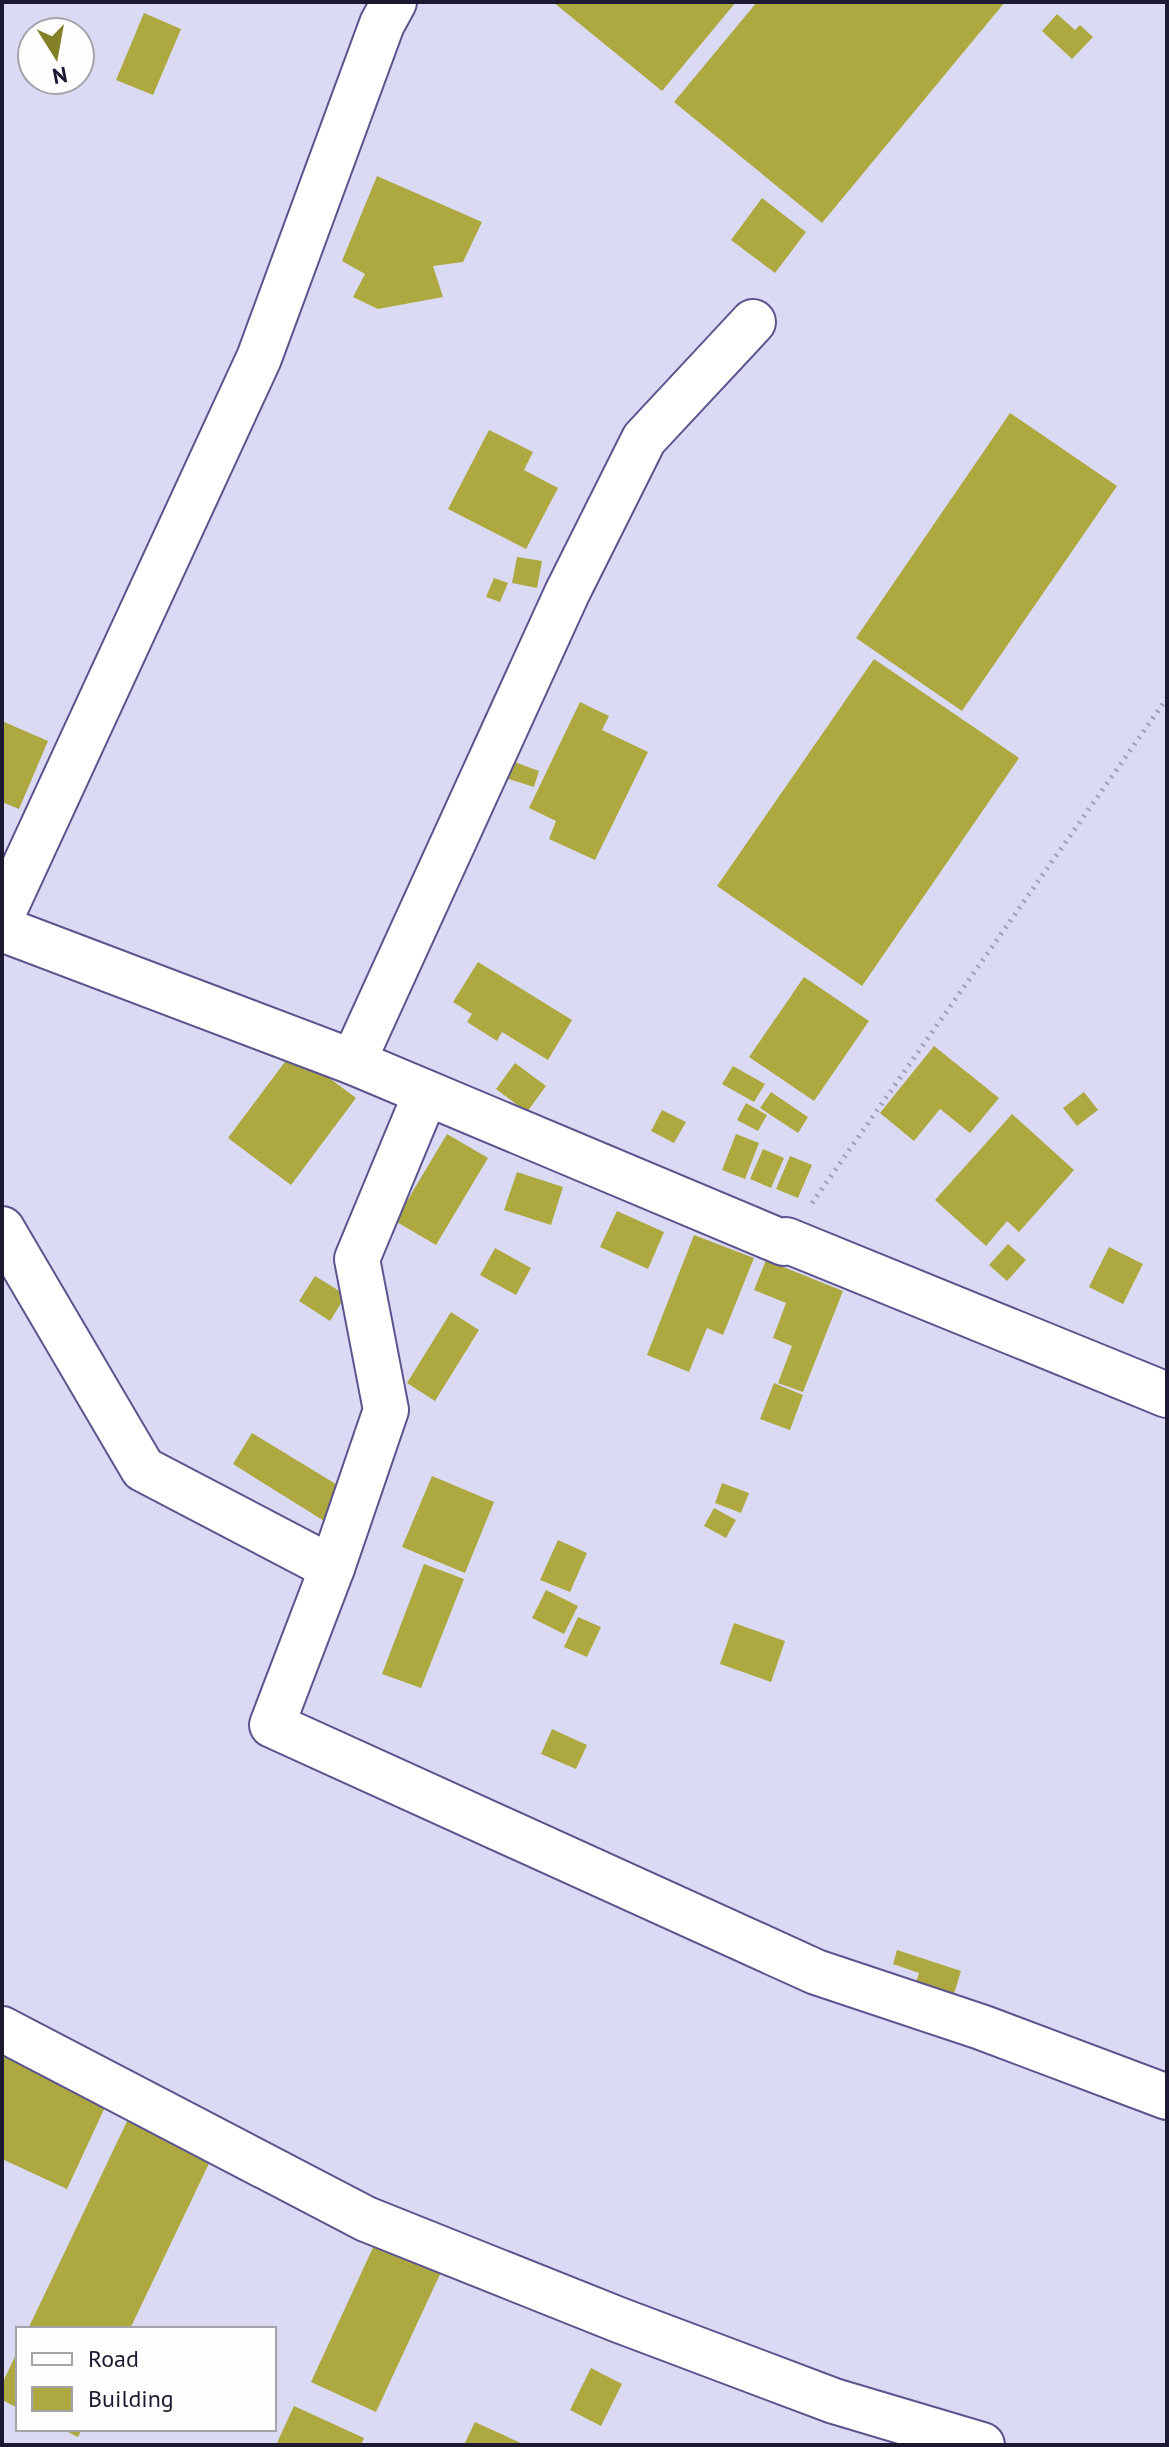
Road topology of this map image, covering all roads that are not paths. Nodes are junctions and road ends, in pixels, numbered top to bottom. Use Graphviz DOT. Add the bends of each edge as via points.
graph roads {
  1 [pos="394,2"];
  2 [pos="753,322"];
  3 [pos="2,915"];
  4 [pos="2,929"];
  5 [pos="353,1062"];
  6 [pos="426,1093"];
  7 [pos="2,1229"];
  8 [pos="1167,1395"];
  9 [pos="332,1568"];
  10 [pos="2,2029"];
  11 [pos="1167,2097"];
  12 [pos="982,2445"];
  1 -- 3 [label="street" via="259,358"];
  2 -- 5 [label="street" via="644,439 567,593"];
  4 -- 5 [label="street"];
  5 -- 6 [label="street"];
  6 -- 8 [label="street"];
  6 -- 9 [label="street" via="357,1259 386,1410"];
  7 -- 9 [label="street" via="143,1469"];
  9 -- 11 [label="street" via="272,1725 816,1972"];
  10 -- 12 [label="street" via="366,2219 834,2401"];
}
